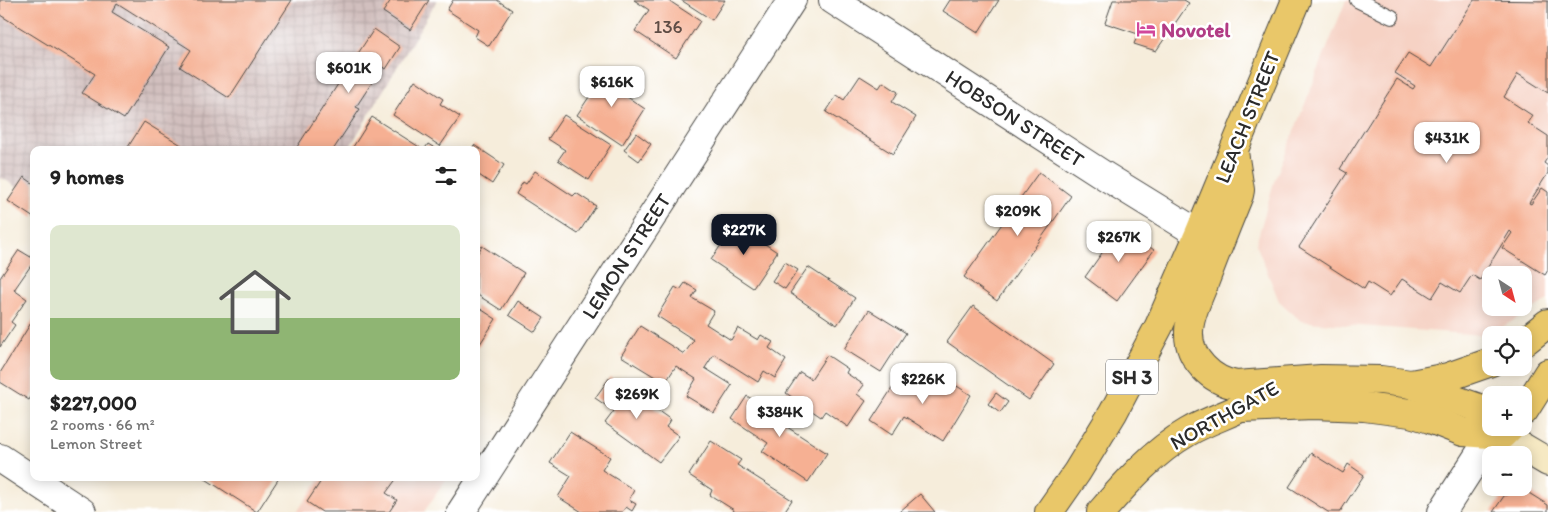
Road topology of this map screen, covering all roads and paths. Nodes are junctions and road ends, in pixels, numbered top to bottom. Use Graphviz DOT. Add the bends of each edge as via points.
graph roads {
  1 [pos="792,0"];
  2 [pos="833,0"];
  3 [pos="1296,0"];
  4 [pos="1357,0"];
  5 [pos="1392,17"];
  6 [pos="1234,150"];
  7 [pos="1199,234"];
  8 [pos="1548,323"];
  9 [pos="1532,336"];
  10 [pos="1482,365"];
  11 [pos="1548,373"];
  12 [pos="1286,381"];
  13 [pos="1411,384"];
  14 [pos="1532,398"];
  15 [pos="1243,408"];
  16 [pos="1482,411"];
  17 [pos="1482,430"];
  18 [pos="1493,436"];
  19 [pos="1511,436"];
  20 [pos="0,458"];
  21 [pos="1548,462"];
  22 [pos="30,478"];
  23 [pos="35,481"];
  24 [pos="82,512"];
  25 [pos="461,512"];
  26 [pos="1049,512"];
  27 [pos="1101,512"];
  28 [pos="1442,512"];
  1 -- 25 [label="street, LEMON STREET"];
  2 -- 7 [label="street, HOBSON STREET"];
  3 -- 6 [label="highway, LEACH STREET / SH 3"];
  4 -- 5 [label="lane"];
  6 -- 7 [label="highway, LEACH STREET / SH 3"];
  6 -- 12 [label="highway" via="1240,190 1193,311 1189,340 1200,364 1219,380 1236,385"];
  7 -- 26 [label="highway, SH 3" via="1159,326 1113,413"];
  8 -- 9 [label="highway"];
  10 -- 13 [label="highway, NORTHGATE" via="1448,377"];
  11 -- 14 [label="highway"];
  12 -- 13 [label="highway, NORTHGATE" via="1381,380"];
  12 -- 15 [label="highway, NORTHGATE"];
  13 -- 16 [label="highway"];
  15 -- 17 [label="highway" via="1364,406 1410,413 1463,432"];
  15 -- 27 [label="highway, NORTHGATE" via="1186,432 1164,448"];
  18 -- 28 [label="street"];
  19 -- 21 [label="main road"];
  20 -- 22 [label="street"];
  23 -- 24 [label="street"];
}
